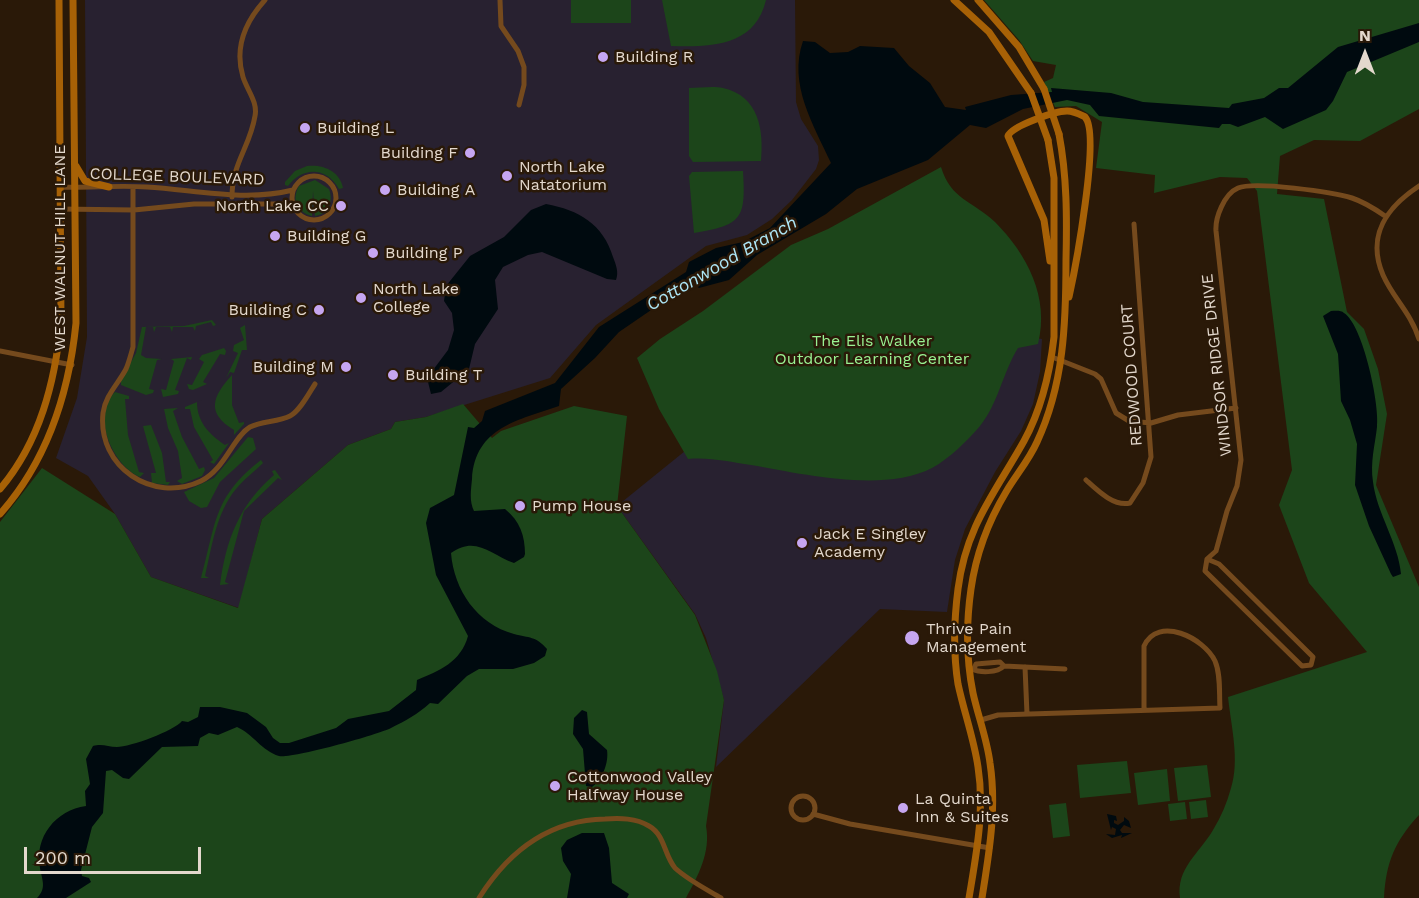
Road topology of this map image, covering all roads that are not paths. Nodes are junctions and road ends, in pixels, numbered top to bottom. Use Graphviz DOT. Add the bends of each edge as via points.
graph roads {
  1 [pos="59,0"];
  2 [pos="73,0"];
  3 [pos="265,0"];
  4 [pos="500,0"];
  5 [pos="954,0"];
  6 [pos="978,0"];
  7 [pos="519,105"];
  8 [pos="74,163"];
  9 [pos="1419,186"];
  10 [pos="60,187"];
  11 [pos="109,187"];
  12 [pos="133,187"];
  13 [pos="74,188"];
  14 [pos="293,190"];
  15 [pos="232,195"];
  16 [pos="232,204"];
  17 [pos="292,204"];
  18 [pos="60,209"];
  19 [pos="74,209"];
  20 [pos="134,210"];
  21 [pos="1385,216"];
  22 [pos="1134,224"];
  23 [pos="1053,281"];
  24 [pos="1065,314"];
  25 [pos="1419,339"];
  26 [pos="0,351"];
  27 [pos="1052,357"];
  28 [pos="57,360"];
  29 [pos="1062,360"];
  30 [pos="72,364"];
  31 [pos="315,384"];
  32 [pos="1236,408"];
  33 [pos="1151,423"];
  34 [pos="1086,480"];
  35 [pos="0,489"];
  36 [pos="0,514"];
  37 [pos="1207,559"];
  38 [pos="955,618"];
  39 [pos="967,619"];
  40 [pos="1025,667"];
  41 [pos="1065,669"];
  42 [pos="971,670"];
  43 [pos="1144,710"];
  44 [pos="1027,714"];
  45 [pos="981,720"];
  46 [pos="813,814"];
  47 [pos="978,846"];
  48 [pos="990,848"];
  49 [pos="479,898"];
  50 [pos="721,898"];
  51 [pos="969,898"];
  52 [pos="982,898"];
  1 -- 10 [label="main road, WEST WALNUT HILL LANE"];
  2 -- 8 [label="main road, WEST WALNUT HILL LANE"];
  3 -- 15 [label="street" via="251,16 241,40 243,76 256,114 235,167"];
  4 -- 7 [label="street" via="501,26 524,67"];
  5 -- 23 [label="main road, bridge" via="989,32 1031,93 1048,140 1054,178"];
  6 -- 24 [label="main road, bridge" via="1019,47 1044,89 1059,134 1066,189"];
  8 -- 11 [label="main road" via="85,181"];
  8 -- 13 [label="main road, WEST WALNUT HILL LANE"];
  9 -- 21 [label="street"];
  10 -- 13 [label="street, COLLEGE BOULEVARD"];
  10 -- 18 [label="main road, WEST WALNUT HILL LANE"];
  11 -- 12 [label="street, COLLEGE BOULEVARD"];
  11 -- 13 [label="street, COLLEGE BOULEVARD"];
  12 -- 15 [label="street, COLLEGE BOULEVARD"];
  12 -- 20 [label="street"];
  13 -- 19 [label="main road, WEST WALNUT HILL LANE"];
  14 -- 15 [label="street, COLLEGE BOULEVARD"];
  14 -- 17 [label="street"];
  14 -- 17 [label="street" via="303,178 318,176 331,183 337,197 333,211 318,220 300,216"];
  15 -- 16 [label="street"];
  16 -- 17 [label="street, COLLEGE BOULEVARD"];
  16 -- 20 [label="street, COLLEGE BOULEVARD"];
  18 -- 19 [label="street, COLLEGE BOULEVARD"];
  18 -- 28 [label="main road, WEST WALNUT HILL LANE" via="61,322"];
  19 -- 20 [label="street, COLLEGE BOULEVARD"];
  19 -- 30 [label="main road, WEST WALNUT HILL LANE" via="76,323"];
  20 -- 31 [label="street" via="133,347 103,411 105,441 119,466 132,478 153,486 183,487 204,480 218,469 249,428 292,415"];
  21 -- 25 [label="street" via="1378,238 1383,274 1407,310"];
  21 -- 32 [label="street, WINDSOR RIDGE DRIVE" via="1345,196 1257,185 1237,188 1227,198 1216,224"];
  22 -- 33 [label="street, REDWOOD COURT"];
  23 -- 24 [label="main road" via="1044,220 1008,136 1015,128 1058,112 1072,111 1085,117 1091,131 1084,212"];
  23 -- 27 [label="main road"];
  24 -- 29 [label="main road"];
  26 -- 28 [label="street"];
  27 -- 29 [label="street"];
  27 -- 38 [label="main road" via="1032,424 991,493 972,535 962,564"];
  28 -- 30 [label="street"];
  28 -- 35 [label="main road, WEST WALNUT HILL LANE" via="47,401 29,444"];
  29 -- 33 [label="street" via="1101,379 1122,417"];
  29 -- 39 [label="main road" via="1040,436 985,533"];
  30 -- 36 [label="main road, WEST WALNUT HILL LANE" via="52,432 30,474"];
  32 -- 33 [label="street" via="1178,415"];
  32 -- 37 [label="street, WINDSOR RIDGE DRIVE" via="1241,460 1237,486 1216,551"];
  33 -- 34 [label="street, REDWOOD COURT" via="1151,456 1143,483 1130,503 1114,502"];
  37 -- 37 [label="street" via="1205,571 1302,666 1311,665 1313,657 1219,564"];
  38 -- 39 [label="main road"];
  38 -- 47 [label="main road" via="958,682 979,776"];
  39 -- 42 [label="main road"];
  40 -- 41 [label="street"];
  40 -- 42 [label="street"];
  40 -- 44 [label="street"];
  42 -- 45 [label="main road"];
  43 -- 43 [label="street" via="1220,708 1217,667 1194,638 1178,632 1148,638 1144,646"];
  43 -- 44 [label="street"];
  44 -- 45 [label="street"];
  45 -- 48 [label="main road" via="992,777"];
  46 -- 46 [label="street" via="813,803 808,798 797,798 792,803 796,818 804,820"];
  46 -- 47 [label="street"];
  47 -- 48 [label="street"];
  47 -- 51 [label="main road"];
  48 -- 52 [label="main road"];
  49 -- 50 [label="street" via="501,866 530,841 571,823 619,818 650,826 658,833 675,867"];
}
